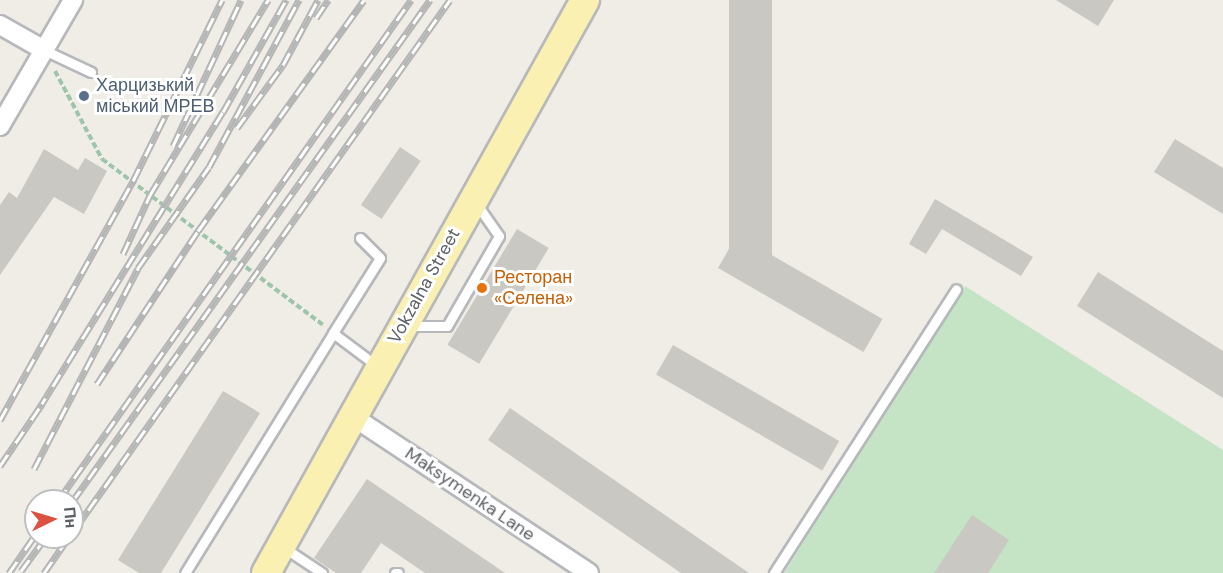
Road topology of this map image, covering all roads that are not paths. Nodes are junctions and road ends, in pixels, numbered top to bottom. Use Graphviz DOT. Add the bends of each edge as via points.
graph roads {
  1 [pos="73,0"];
  2 [pos="585,0"];
  3 [pos="0,25"];
  4 [pos="44,50"];
  5 [pos="91,72"];
  6 [pos="0,126"];
  7 [pos="472,198"];
  8 [pos="360,238"];
  9 [pos="956,289"];
  10 [pos="402,326"];
  11 [pos="333,333"];
  12 [pos="379,368"];
  13 [pos="352,416"];
  14 [pos="281,546"];
  15 [pos="185,573"];
  16 [pos="266,573"];
  17 [pos="322,573"];
  18 [pos="589,573"];
  19 [pos="774,573"];
  1 -- 4 [label="street"];
  2 -- 7 [label="main road, Vokzalna Street"];
  3 -- 4 [label="street"];
  4 -- 5 [label="lane"];
  4 -- 6 [label="street"];
  7 -- 10 [label="main road, Vokzalna Street"];
  7 -- 10 [label="lane" via="499,236 447,326"];
  8 -- 11 [label="lane" via="380,258"];
  9 -- 19 [label="lane"];
  10 -- 12 [label="main road, Vokzalna Street"];
  11 -- 12 [label="lane"];
  11 -- 15 [label="lane"];
  12 -- 13 [label="main road, Vokzalna Street"];
  13 -- 14 [label="main road, Vokzalna Street"];
  13 -- 18 [label="street, Maksymenka Lane"];
  14 -- 16 [label="main road, Vokzalna Street"];
  14 -- 17 [label="lane"];
}
